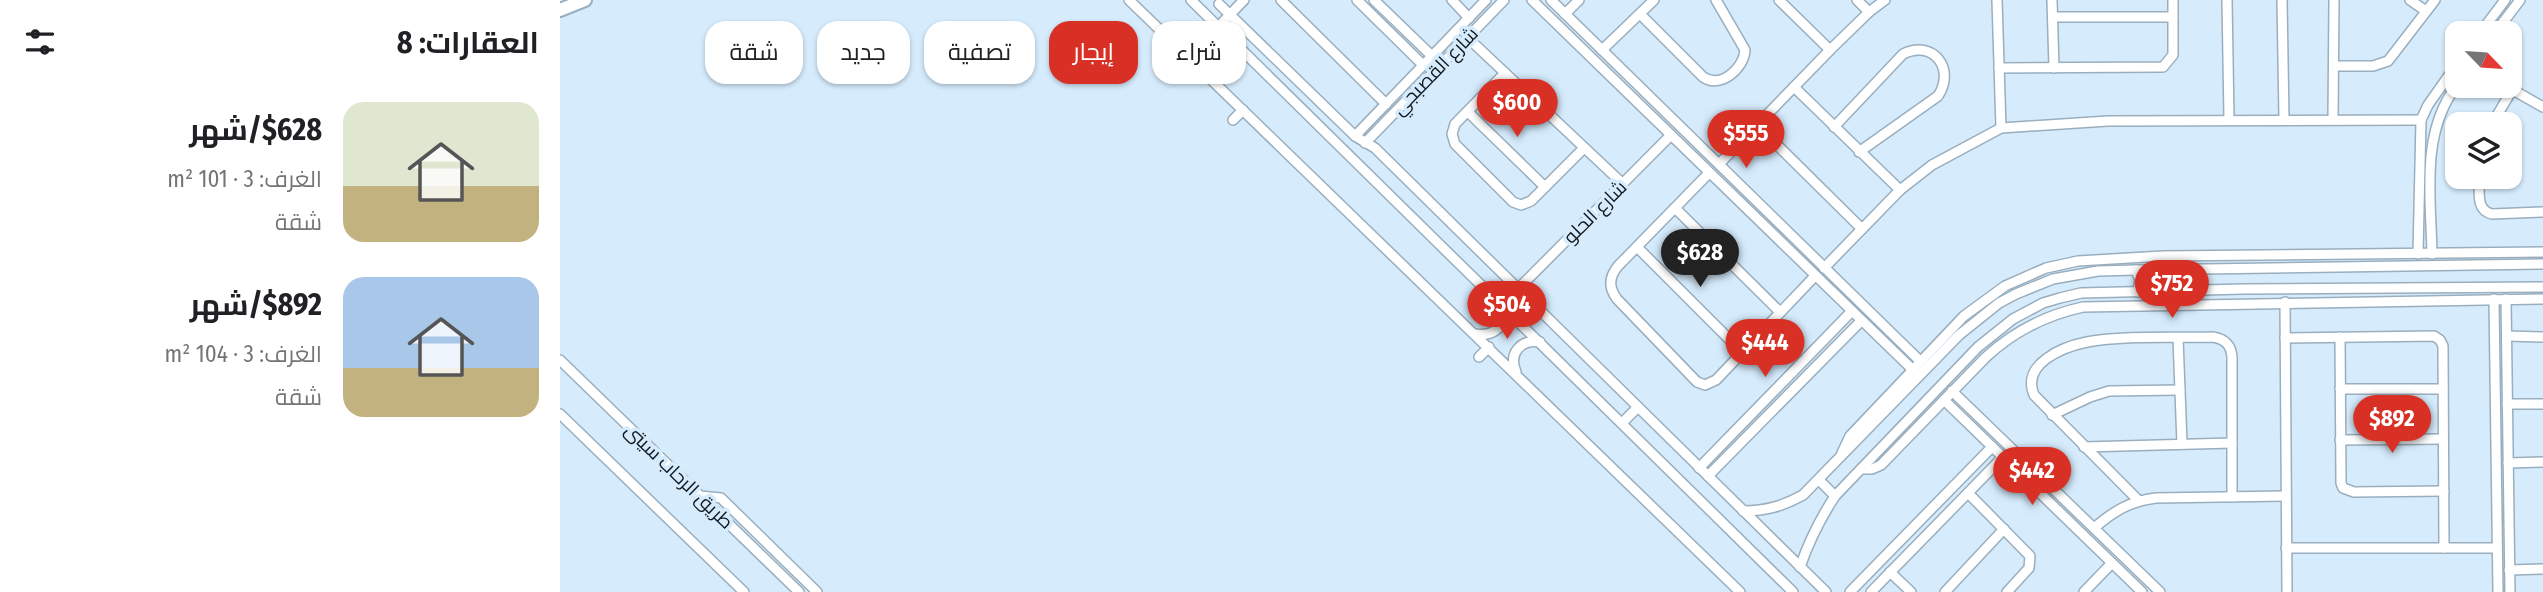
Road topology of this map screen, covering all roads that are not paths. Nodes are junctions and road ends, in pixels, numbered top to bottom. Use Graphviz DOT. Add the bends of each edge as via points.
graph roads {
  1 [pos="585,0"];
  2 [pos="1129,0"];
  3 [pos="1191,0"];
  4 [pos="1244,0"];
  5 [pos="1281,0"];
  6 [pos="1357,0"];
  7 [pos="1374,0"];
  8 [pos="1452,0"];
  9 [pos="1486,0"];
  10 [pos="1504,0"];
  11 [pos="1532,0"];
  12 [pos="1551,0"];
  13 [pos="1579,0"];
  14 [pos="1654,0"];
  15 [pos="1716,0"];
  16 [pos="1779,0"];
  17 [pos="1857,0"];
  18 [pos="1885,0"];
  19 [pos="1997,0"];
  20 [pos="2052,0"];
  21 [pos="2173,0"];
  22 [pos="2227,0"];
  23 [pos="2282,0"];
  24 [pos="2334,0"];
  25 [pos="2410,0"];
  26 [pos="2435,0"];
  27 [pos="2505,0"];
  28 [pos="2520,0"];
  29 [pos="1221,2"];
  30 [pos="560,10"];
  31 [pos="1869,12"];
  32 [pos="2426,12"];
  33 [pos="1230,14"];
  34 [pos="1565,14"];
  35 [pos="1640,14"];
  36 [pos="2494,14"];
  37 [pos="1207,16"];
  38 [pos="2507,16"];
  39 [pos="2174,17"];
  40 [pos="1469,18"];
  41 [pos="2053,18"];
  42 [pos="1212,21"];
  43 [pos="1223,21"];
  44 [pos="2489,21"];
  45 [pos="2503,21"];
  46 [pos="1468,38"];
  47 [pos="1602,50"];
  48 [pos="1830,50"];
  49 [pos="1246,53"];
  50 [pos="1432,56"];
  51 [pos="1423,65"];
  52 [pos="2334,66"];
  53 [pos="2000,68"];
  54 [pos="2054,68"];
  55 [pos="1505,73"];
  56 [pos="2445,81"];
  57 [pos="1794,87"];
  58 [pos="2522,95"];
  59 [pos="2449,98"];
  60 [pos="1386,104"];
  61 [pos="2543,107"];
  62 [pos="1243,110"];
  63 [pos="1378,112"];
  64 [pos="1468,112"];
  65 [pos="2228,119"];
  66 [pos="2284,119"];
  67 [pos="2333,119"];
  68 [pos="1233,120"];
  69 [pos="2421,120"];
  70 [pos="1387,121"];
  71 [pos="1757,125"];
  72 [pos="1834,127"];
  73 [pos="2001,128"];
  74 [pos="1671,135"];
  75 [pos="1355,136"];
  76 [pos="1365,143"];
  77 [pos="1584,148"];
  78 [pos="1859,152"];
  79 [pos="1719,164"];
  80 [pos="1709,173"];
  81 [pos="1623,184"];
  82 [pos="1545,187"];
  83 [pos="2479,189"];
  84 [pos="1900,190"];
  85 [pos="1675,208"];
  86 [pos="1767,211"];
  87 [pos="2543,212"];
  88 [pos="1758,220"];
  89 [pos="1862,229"];
  90 [pos="2432,231"];
  91 [pos="2418,232"];
  92 [pos="1637,247"];
  93 [pos="2543,252"];
  94 [pos="2496,253"];
  95 [pos="2418,254"];
  96 [pos="2432,254"];
  97 [pos="2278,256"];
  98 [pos="2069,262"];
  99 [pos="2543,264"];
  100 [pos="2497,265"];
  101 [pos="1825,268"];
  102 [pos="2279,268"];
  103 [pos="2162,269"];
  104 [pos="2136,270"];
  105 [pos="2073,275"];
  106 [pos="1815,276"];
  107 [pos="2538,287"];
  108 [pos="1518,289"];
  109 [pos="2244,289"];
  110 [pos="2339,290"];
  111 [pos="2162,291"];
  112 [pos="2138,292"];
  113 [pos="2494,299"];
  114 [pos="2506,299"];
  115 [pos="2539,299"];
  116 [pos="2285,302"];
  117 [pos="2340,302"];
  118 [pos="2245,303"];
  119 [pos="1505,307"];
  120 [pos="1852,311"];
  121 [pos="1780,312"];
  122 [pos="2494,319"];
  123 [pos="2506,319"];
  124 [pos="1861,321"];
  125 [pos="1952,327"];
  126 [pos="1474,334"];
  127 [pos="1959,335"];
  128 [pos="2340,337"];
  129 [pos="2507,337"];
  130 [pos="2543,337"];
  131 [pos="2178,338"];
  132 [pos="2285,338"];
  133 [pos="1540,342"];
  134 [pos="1904,345"];
  135 [pos="1489,347"];
  136 [pos="1978,347"];
  137 [pos="1742,352"];
  138 [pos="1896,354"];
  139 [pos="1479,357"];
  140 [pos="1986,357"];
  141 [pos="560,360"];
  142 [pos="1920,361"];
  143 [pos="1912,369"];
  144 [pos="1517,373"];
  145 [pos="2340,388"];
  146 [pos="2443,388"];
  147 [pos="2180,390"];
  148 [pos="1952,391"];
  149 [pos="1944,400"];
  150 [pos="2507,404"];
  151 [pos="2543,404"];
  152 [pos="1967,405"];
  153 [pos="1638,407"];
  154 [pos="560,414"];
  155 [pos="1958,415"];
  156 [pos="2052,415"];
  157 [pos="1622,423"];
  158 [pos="2443,439"];
  159 [pos="2340,440"];
  160 [pos="2232,443"];
  161 [pos="2182,444"];
  162 [pos="2084,446"];
  163 [pos="1992,447"];
  164 [pos="2003,457"];
  165 [pos="1841,458"];
  166 [pos="2543,461"];
  167 [pos="2508,463"];
  168 [pos="1699,468"];
  169 [pos="1861,469"];
  170 [pos="1708,476"];
  171 [pos="1819,480"];
  172 [pos="2444,491"];
  173 [pos="1968,493"];
  174 [pos="2059,494"];
  175 [pos="699,496"];
  176 [pos="1835,496"];
  177 [pos="2286,496"];
  178 [pos="2232,497"];
  179 [pos="2138,500"];
  180 [pos="2049,503"];
  181 [pos="2497,503"];
  182 [pos="2508,503"];
  183 [pos="1743,511"];
  184 [pos="2094,528"];
  185 [pos="2004,529"];
  186 [pos="2286,548"];
  187 [pos="2444,548"];
  188 [pos="2497,548"];
  189 [pos="2112,563"];
  190 [pos="1800,567"];
  191 [pos="2543,569"];
  192 [pos="2509,570"];
  193 [pos="1890,572"];
  194 [pos="744,592"];
  195 [pos="799,592"];
  196 [pos="817,592"];
  197 [pos="1740,592"];
  198 [pos="1793,592"];
  199 [pos="1826,592"];
  200 [pos="1850,592"];
  201 [pos="1871,592"];
  202 [pos="1911,592"];
  203 [pos="1945,592"];
  204 [pos="2007,592"];
  205 [pos="2084,592"];
  206 [pos="2142,592"];
  207 [pos="2160,592"];
  208 [pos="2287,592"];
  209 [pos="2498,592"];
  210 [pos="2510,592"];
  1 -- 30 [label="main road"];
  2 -- 62 [label="street"];
  3 -- 37 [label="street"];
  4 -- 33 [label="street"];
  5 -- 60 [label="street"];
  6 -- 51 [label="street"];
  7 -- 50 [label="street"];
  8 -- 40 [label="street"];
  9 -- 40 [label="street, شارع القصبجي"];
  10 -- 46 [label="street, شارع القصبجي"];
  11 -- 74 [label="street"];
  12 -- 34 [label="street"];
  13 -- 34 [label="street"];
  14 -- 35 [label="street"];
  15 -- 35 [label="street" via="1745,50 1743,61 1720,81 1703,77"];
  16 -- 48 [label="street"];
  17 -- 31 [label="street"];
  18 -- 31 [label="street"];
  19 -- 53 [label="street"];
  20 -- 41 [label="street"];
  21 -- 39 [label="street"];
  22 -- 65 [label="street"];
  23 -- 66 [label="street"];
  24 -- 52 [label="street"];
  25 -- 32 [label="street"];
  26 -- 32 [label="street"];
  27 -- 36 [label="street"];
  28 -- 38 [label="street"];
  29 -- 33 [label="street"];
  29 -- 37 [label="street"];
  31 -- 48 [label="street"];
  32 -- 52 [label="street" via="2388,61 2373,66"];
  33 -- 43 [label="street"];
  33 -- 75 [label="street"];
  34 -- 47 [label="street"];
  35 -- 47 [label="street"];
  36 -- 38 [label="street"];
  36 -- 44 [label="street"];
  37 -- 42 [label="street"];
  38 -- 45 [label="street"];
  39 -- 41 [label="street"];
  39 -- 54 [label="street" via="2173,55 2164,68"];
  40 -- 50 [label="street, شارع القصبجي"];
  41 -- 54 [label="street"];
  46 -- 55 [label="street"];
  46 -- 70 [label="street, شارع القصبجي"];
  47 -- 79 [label="street"];
  48 -- 57 [label="street"];
  49 -- 119 [label="street"];
  50 -- 51 [label="street, شارع القصبجي"];
  51 -- 60 [label="street, شارع القصبجي"];
  52 -- 67 [label="street"];
  53 -- 54 [label="street"];
  53 -- 73 [label="street"];
  55 -- 64 [label="street"];
  55 -- 77 [label="street"];
  56 -- 69 [label="street"];
  57 -- 71 [label="street"];
  57 -- 72 [label="street"];
  58 -- 61 [label="street"];
  59 -- 90 [label="street" via="2431,143"];
  60 -- 63 [label="street, شارع القصبجي"];
  62 -- 68 [label="street"];
  62 -- 126 [label="street"];
  63 -- 70 [label="street"];
  63 -- 75 [label="street, شارع القصبجي"];
  64 -- 82 [label="street"];
  64 -- 82 [label="street" via="1455,124 1455,144 1513,202 1527,204"];
  65 -- 66 [label="street"];
  65 -- 73 [label="street"];
  66 -- 67 [label="street"];
  67 -- 69 [label="street"];
  69 -- 91 [label="street"];
  70 -- 76 [label="street, شارع القصبجي"];
  71 -- 79 [label="street"];
  71 -- 89 [label="street"];
  72 -- 78 [label="street"];
  72 -- 78 [label="street" via="1903,54 1916,50 1934,55 1945,70 1938,96"];
  73 -- 84 [label="street" via="1932,165"];
  74 -- 80 [label="street"];
  74 -- 81 [label="street, شارع الحلو"];
  75 -- 76 [label="street"];
  76 -- 108 [label="street"];
  77 -- 81 [label="street"];
  77 -- 82 [label="street"];
  78 -- 84 [label="street"];
  79 -- 86 [label="street"];
  80 -- 85 [label="street"];
  80 -- 88 [label="street"];
  81 -- 108 [label="street, شارع الحلو"];
  83 -- 87 [label="street" via="2484,212"];
  84 -- 89 [label="street"];
  85 -- 92 [label="street"];
  85 -- 121 [label="street"];
  86 -- 88 [label="street"];
  86 -- 101 [label="street"];
  88 -- 106 [label="street"];
  89 -- 101 [label="street"];
  90 -- 91 [label="street"];
  90 -- 96 [label="street"];
  91 -- 95 [label="street"];
  92 -- 137 [label="street"];
  92 -- 137 [label="street" via="1614,272 1613,293 1697,382 1712,383"];
  93 -- 94 [label="street"];
  94 -- 96 [label="street"];
  94 -- 100 [label="street"];
  95 -- 96 [label="street"];
  95 -- 97 [label="street"];
  97 -- 98 [label="street"];
  97 -- 102 [label="street"];
  98 -- 105 [label="street"];
  98 -- 125 [label="street" via="2005,286"];
  99 -- 100 [label="street"];
  100 -- 102 [label="street"];
  101 -- 134 [label="street"];
  102 -- 103 [label="street"];
  103 -- 104 [label="street"];
  103 -- 111 [label="street"];
  104 -- 105 [label="street"];
  104 -- 112 [label="street"];
  105 -- 127 [label="street" via="2016,294"];
  106 -- 120 [label="street"];
  106 -- 121 [label="street"];
  107 -- 110 [label="street"];
  107 -- 115 [label="street"];
  108 -- 153 [label="street"];
  109 -- 110 [label="street"];
  109 -- 111 [label="street"];
  109 -- 118 [label="street"];
  110 -- 117 [label="street"];
  111 -- 112 [label="street"];
  112 -- 136 [label="street" via="2081,293 2043,303"];
  113 -- 114 [label="street"];
  113 -- 117 [label="street"];
  113 -- 122 [label="street"];
  114 -- 115 [label="street"];
  114 -- 123 [label="street"];
  116 -- 117 [label="street"];
  116 -- 118 [label="street"];
  116 -- 132 [label="street"];
  118 -- 140 [label="street" via="2063,311 2034,322"];
  119 -- 126 [label="street" via="1506,316 1497,330"];
  119 -- 133 [label="street"];
  120 -- 124 [label="street"];
  120 -- 168 [label="street"];
  121 -- 137 [label="street"];
  122 -- 123 [label="street"];
  122 -- 181 [label="street"];
  123 -- 129 [label="street"];
  124 -- 138 [label="street"];
  124 -- 170 [label="street"];
  125 -- 127 [label="street"];
  125 -- 142 [label="street"];
  126 -- 135 [label="street"];
  127 -- 165 [label="street"];
  128 -- 132 [label="street"];
  128 -- 145 [label="street"];
  128 -- 146 [label="street" via="2437,337 2442,346"];
  129 -- 130 [label="street"];
  129 -- 150 [label="street"];
  131 -- 147 [label="street"];
  131 -- 156 [label="street" via="2102,340 2058,352 2039,364 2030,379 2034,395"];
  131 -- 160 [label="street" via="2219,338 2229,345"];
  132 -- 177 [label="street"];
  133 -- 144 [label="street" via="1523,343 1517,349 1513,357"];
  133 -- 157 [label="street"];
  134 -- 138 [label="street"];
  134 -- 142 [label="street"];
  135 -- 139 [label="street"];
  135 -- 144 [label="street"];
  136 -- 140 [label="street"];
  136 -- 169 [label="street"];
  138 -- 143 [label="street"];
  140 -- 148 [label="street"];
  141 -- 175 [label="street, طريق الرحاب سيتى"];
  142 -- 143 [label="street"];
  143 -- 165 [label="street" via="1850,436"];
  144 -- 197 [label="street"];
  145 -- 146 [label="street"];
  145 -- 159 [label="street"];
  146 -- 158 [label="street"];
  147 -- 156 [label="street" via="2109,391"];
  147 -- 161 [label="street"];
  148 -- 149 [label="street"];
  148 -- 152 [label="street"];
  149 -- 155 [label="street"];
  149 -- 169 [label="street" via="1881,464"];
  150 -- 151 [label="street"];
  150 -- 167 [label="street"];
  152 -- 155 [label="street"];
  152 -- 174 [label="street"];
  153 -- 157 [label="street"];
  153 -- 168 [label="street"];
  154 -- 194 [label="street, طريق الرحاب سيتى"];
  155 -- 163 [label="street"];
  156 -- 162 [label="street"];
  157 -- 198 [label="street"];
  158 -- 159 [label="street"];
  158 -- 172 [label="street"];
  159 -- 172 [label="street" via="2341,483 2348,492"];
  160 -- 161 [label="street"];
  160 -- 178 [label="street"];
  161 -- 162 [label="street"];
  162 -- 179 [label="street"];
  163 -- 164 [label="street"];
  163 -- 200 [label="street"];
  164 -- 173 [label="street"];
  164 -- 180 [label="street"];
  165 -- 171 [label="street"];
  166 -- 167 [label="street"];
  167 -- 182 [label="street"];
  168 -- 170 [label="street"];
  169 -- 176 [label="street"];
  170 -- 183 [label="street"];
  171 -- 176 [label="street"];
  171 -- 183 [label="street" via="1783,505"];
  172 -- 187 [label="street"];
  173 -- 185 [label="street"];
  173 -- 193 [label="street"];
  174 -- 180 [label="street"];
  174 -- 184 [label="street"];
  175 -- 195 [label="street, طريق الرحاب سيتى"];
  175 -- 196 [label="street" via="721,498"];
  176 -- 190 [label="street"];
  177 -- 178 [label="street"];
  177 -- 186 [label="street"];
  178 -- 179 [label="street"];
  179 -- 184 [label="street" via="2121,506"];
  180 -- 189 [label="street"];
  181 -- 182 [label="street"];
  181 -- 188 [label="street"];
  182 -- 192 [label="street"];
  183 -- 190 [label="street"];
  184 -- 207 [label="street"];
  185 -- 203 [label="street"];
  185 -- 204 [label="street" via="2031,560 2027,572"];
  186 -- 187 [label="street"];
  186 -- 208 [label="street"];
  187 -- 188 [label="street"];
  188 -- 209 [label="street"];
  189 -- 205 [label="street"];
  189 -- 206 [label="street"];
  190 -- 199 [label="street"];
  191 -- 192 [label="street"];
  192 -- 210 [label="street"];
  193 -- 201 [label="street"];
  193 -- 202 [label="street"];
}
